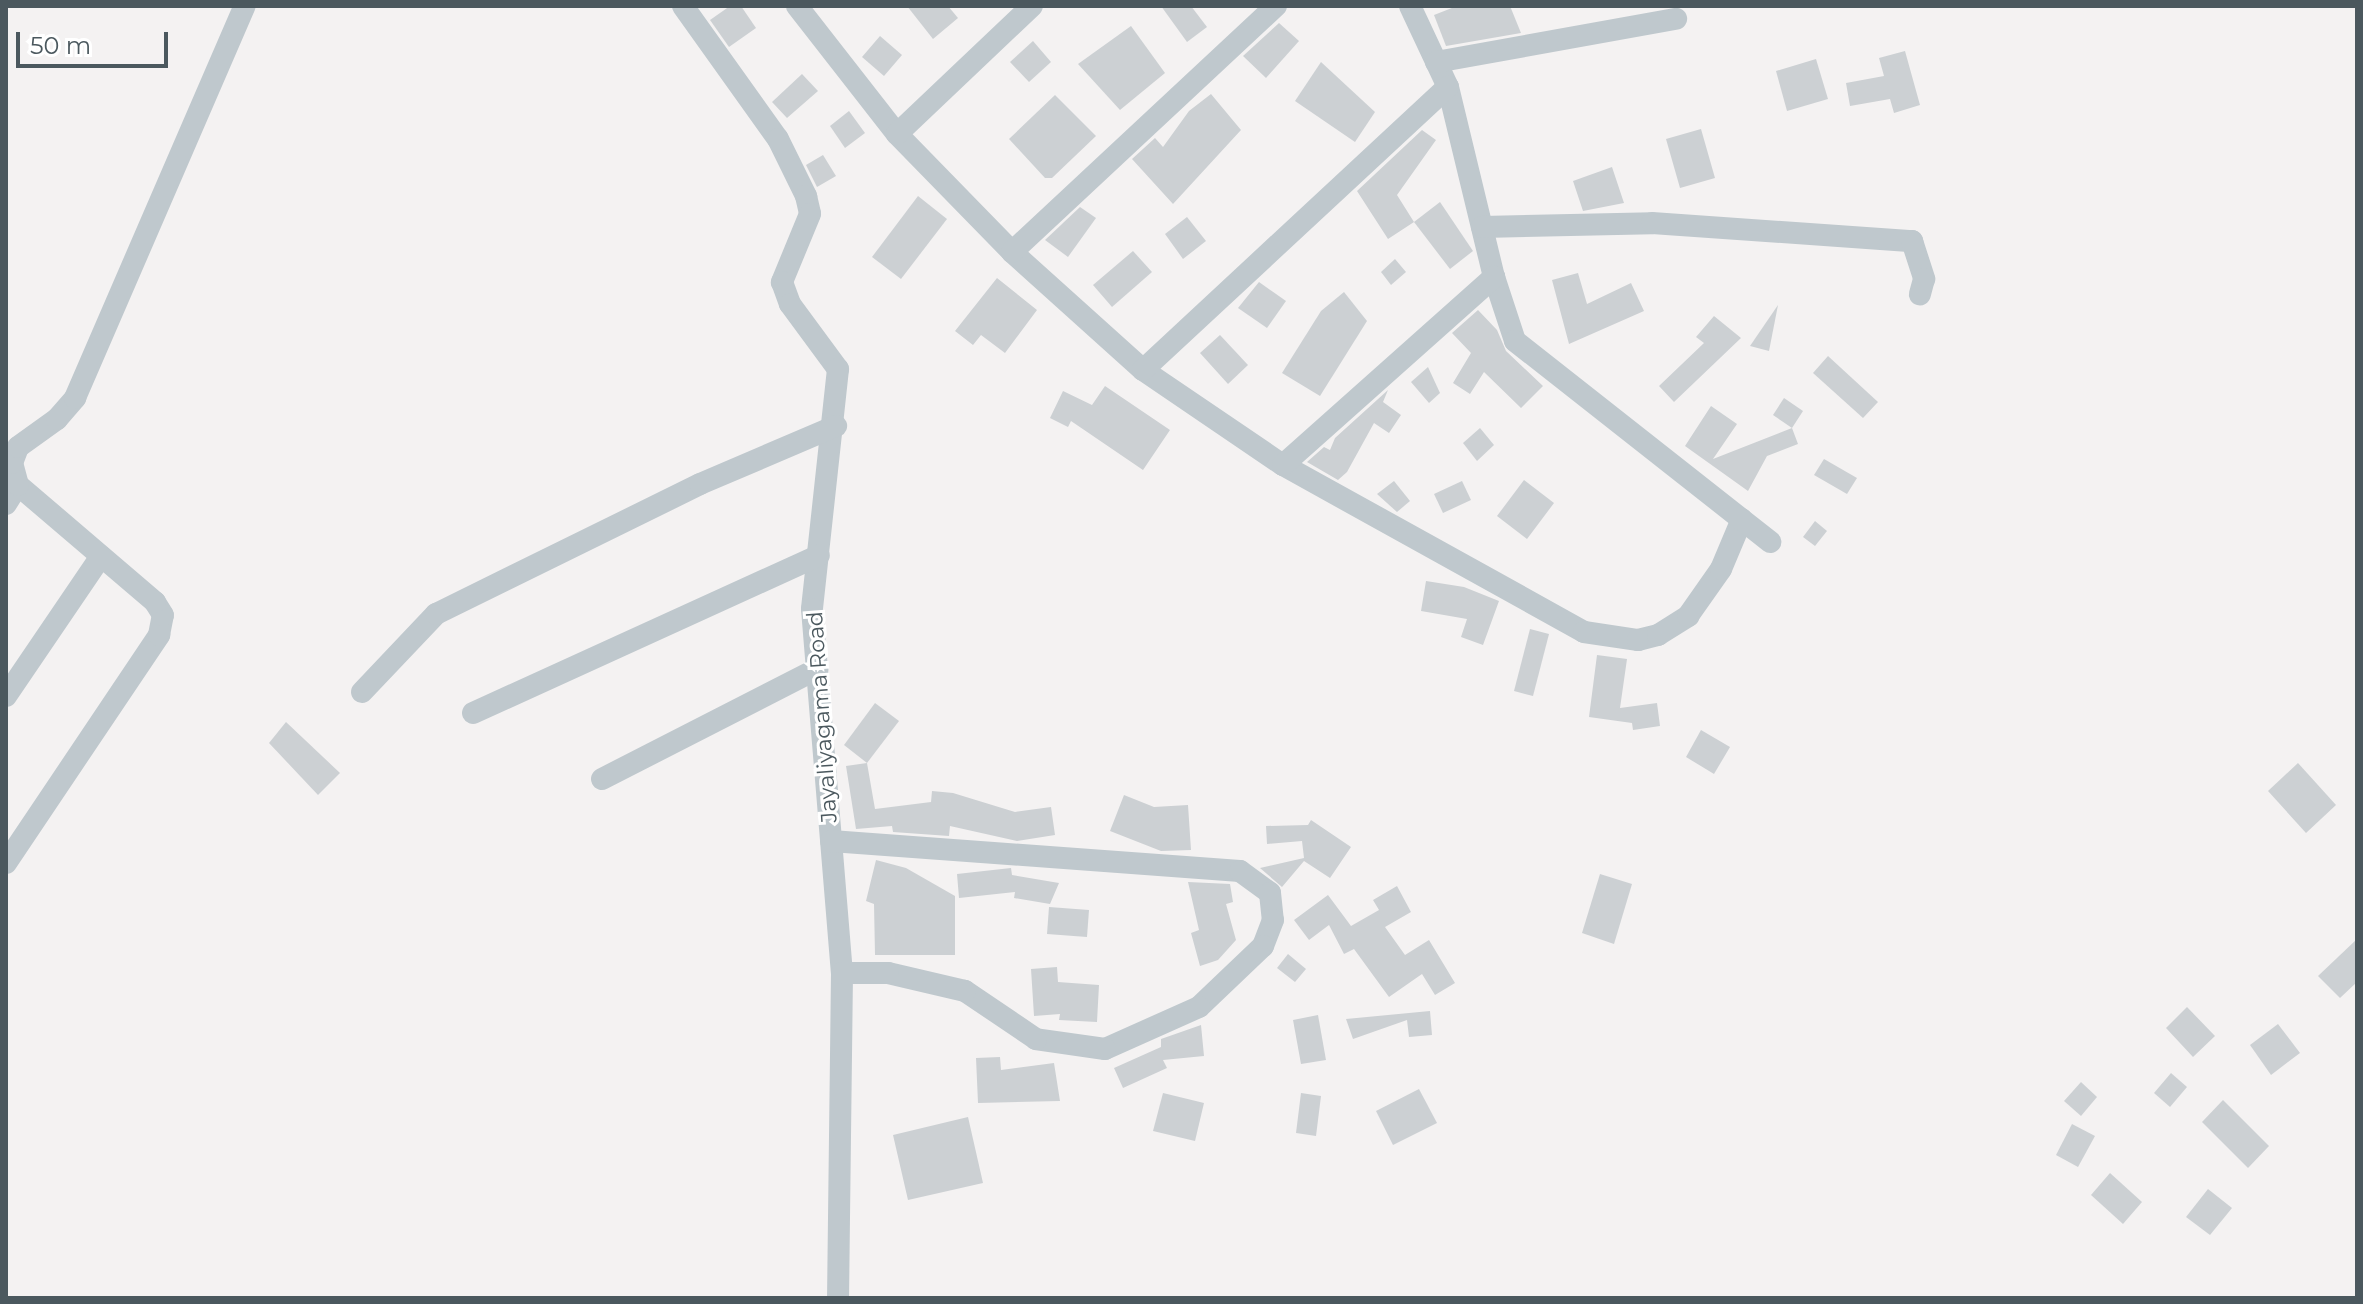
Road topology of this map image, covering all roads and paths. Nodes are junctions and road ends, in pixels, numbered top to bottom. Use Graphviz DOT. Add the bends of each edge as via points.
graph roads {
  1 [pos="245,6"];
  2 [pos="683,6"];
  3 [pos="797,6"];
  4 [pos="1032,6"];
  5 [pos="1276,6"];
  6 [pos="1410,6"];
  7 [pos="1676,19"];
  8 [pos="1436,62"];
  9 [pos="1448,87"];
  10 [pos="897,134"];
  11 [pos="1482,227"];
  12 [pos="1012,252"];
  13 [pos="1494,277"];
  14 [pos="1920,294"];
  15 [pos="1143,370"];
  16 [pos="836,426"];
  17 [pos="1283,465"];
  18 [pos="12,495"];
  19 [pos="1742,519"];
  20 [pos="1770,542"];
  21 [pos="819,555"];
  22 [pos="101,556"];
  23 [pos="817,669"];
  24 [pos="362,692"];
  25 [pos="6,696"];
  26 [pos="473,713"];
  27 [pos="602,779"];
  28 [pos="14,835"];
  29 [pos="831,841"];
  30 [pos="6,863"];
  31 [pos="842,973"];
  32 [pos="838,1298"];
  1 -- 18 [label="street" via="75,398 57,419 18,447"];
  2 -- 16 [label="street, Jayaliyagama Road" via="778,139 806,196 810,214 782,282 790,304 838,369"];
  3 -- 10 [label="street"];
  4 -- 10 [label="street"];
  5 -- 12 [label="street"];
  6 -- 8 [label="street"];
  7 -- 8 [label="street"];
  8 -- 9 [label="street"];
  9 -- 11 [label="street"];
  9 -- 15 [label="street"];
  10 -- 12 [label="street"];
  11 -- 13 [label="street"];
  11 -- 14 [label="street" via="1652,223 1912,241 1924,279"];
  12 -- 15 [label="street"];
  13 -- 17 [label="street"];
  13 -- 19 [label="street" via="1515,341"];
  15 -- 17 [label="street"];
  16 -- 21 [label="street, Jayaliyagama Road"];
  16 -- 24 [label="street" via="700,484 436,614"];
  17 -- 19 [label="street" via="1584,632 1638,640 1658,635 1688,616 1721,569"];
  18 -- 22 [label="street"];
  19 -- 20 [label="street"];
  21 -- 23 [label="street, Jayaliyagama Road" via="812,609"];
  21 -- 26 [label="street"];
  22 -- 25 [label="street"];
  22 -- 28 [label="street" via="155,602 163,615 159,635"];
  23 -- 27 [label="street"];
  23 -- 29 [label="street, Jayaliyagama Road"];
  28 -- 30 [label="street"];
  29 -- 31 [label="street, Jayaliyagama Road"];
  29 -- 31 [label="street" via="1240,871 1270,893 1273,920 1263,946 1199,1007 1105,1049 1036,1039 965,991 888,973"];
  31 -- 32 [label="street, Jayaliyagama Road"];
}
